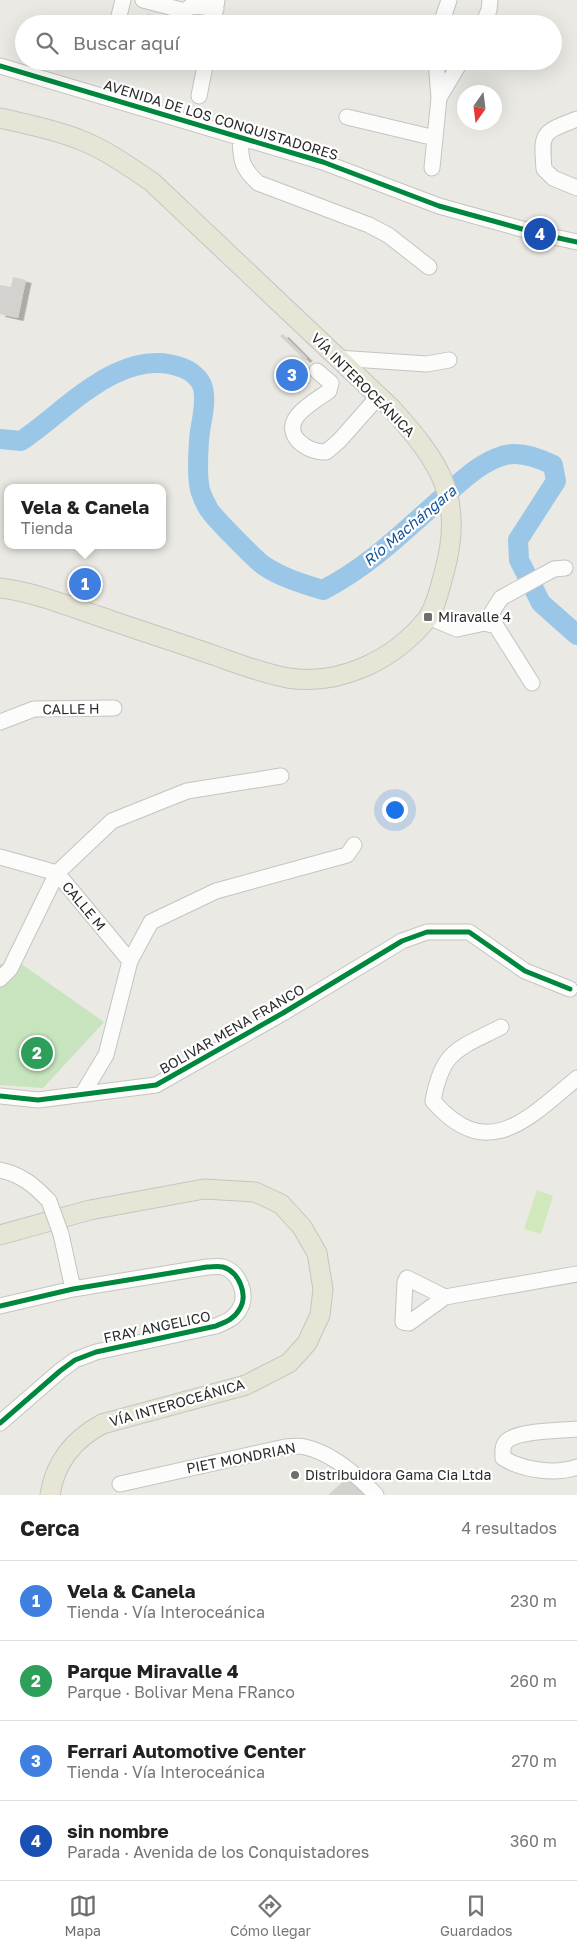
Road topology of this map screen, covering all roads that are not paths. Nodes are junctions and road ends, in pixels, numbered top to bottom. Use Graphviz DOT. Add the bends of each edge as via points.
graph roads {
  1 [pos="123,0"];
  2 [pos="143,0"];
  3 [pos="448,0"];
  4 [pos="490,0"];
  5 [pos="215,11"];
  6 [pos="119,15"];
  7 [pos="178,15"];
  8 [pos="184,15"];
  9 [pos="444,15"];
  10 [pos="487,15"];
  11 [pos="0,66"];
  12 [pos="204,70"];
  13 [pos="437,70"];
  14 [pos="456,70"];
  15 [pos="199,96"];
  16 [pos="439,98"];
  17 [pos="347,117"];
  18 [pos="0,118"];
  19 [pos="577,119"];
  20 [pos="240,138"];
  21 [pos="435,138"];
  22 [pos="432,168"];
  23 [pos="577,188"];
  24 [pos="577,242"];
  25 [pos="429,266"];
  26 [pos="338,358"];
  27 [pos="449,360"];
  28 [pos="318,371"];
  29 [pos="384,403"];
  30 [pos="559,569"];
  31 [pos="0,588"];
  32 [pos="428,618"];
  33 [pos="485,623"];
  34 [pos="532,683"];
  35 [pos="114,708"];
  36 [pos="0,722"];
  37 [pos="281,776"];
  38 [pos="354,845"];
  39 [pos="0,857"];
  40 [pos="57,873"];
  41 [pos="130,961"];
  42 [pos="0,979"];
  43 [pos="570,989"];
  44 [pos="501,1027"];
  45 [pos="577,1078"];
  46 [pos="84,1094"];
  47 [pos="0,1096"];
  48 [pos="0,1170"];
  49 [pos="0,1235"];
  50 [pos="577,1273"];
  51 [pos="73,1289"];
  52 [pos="445,1297"];
  53 [pos="0,1306"];
  54 [pos="0,1423"];
  55 [pos="577,1429"];
  56 [pos="577,1466"];
  57 [pos="120,1484"];
  58 [pos="50,1495"];
  59 [pos="376,1495"];
  1 -- 6 [label="street"];
  2 -- 7 [label="street"];
  3 -- 9 [label="street"];
  4 -- 10 [label="street"];
  5 -- 8 [label="street" via="192,4"];
  11 -- 20 [label="street, AVENIDA DE LOS CONQUISTADORES"];
  12 -- 15 [label="street"];
  13 -- 16 [label="street"];
  14 -- 16 [label="street"];
  16 -- 21 [label="street"];
  17 -- 21 [label="street"];
  18 -- 26 [label="main road, VÍA INTEROCEÁNICA" via="80,140 115,157 152,182"];
  19 -- 23 [label="street" via="550,130 542,141 544,169 553,178"];
  20 -- 24 [label="street, AVENIDA DE LOS CONQUISTADORES" via="323,162 439,206"];
  20 -- 25 [label="street" via="240,160 258,183 369,225"];
  21 -- 22 [label="street"];
  26 -- 27 [label="street" via="427,364"];
  26 -- 29 [label="main road, VÍA INTEROCEÁNICA"];
  28 -- 29 [label="street" via="331,383 329,391 297,416 293,425 298,440 309,450 326,452"];
  29 -- 32 [label="main road, VÍA INTEROCEÁNICA" via="431,457 451,505 453,524 447,563"];
  30 -- 33 [label="street" via="501,598"];
  31 -- 32 [label="main road, VÍA INTEROCEÁNICA" via="60,603 288,678 321,680 382,659"];
  32 -- 33 [label="street" via="457,629"];
  33 -- 34 [label="street" via="496,626"];
  35 -- 36 [label="street, CALLE H" via="34,709"];
  37 -- 40 [label="street" via="187,791 112,821"];
  38 -- 41 [label="street" via="346,855 216,890 151,922"];
  39 -- 40 [label="street, CALLE M"];
  40 -- 41 [label="street, CALLE M"];
  40 -- 42 [label="street" via="10,969"];
  41 -- 46 [label="street" via="106,1055"];
  43 -- 46 [label="street, BOLIVAR MENA FRANCO" via="525,971 470,932 428,932 402,941 156,1085"];
  44 -- 45 [label="street" via="454,1051 438,1076 433,1101 447,1118 478,1133 505,1131"];
  46 -- 47 [label="street, BOLIVAR MENA FRANCO" via="38,1100"];
  48 -- 51 [label="street, bridge" via="22,1177 50,1201"];
  49 -- 58 [label="main road, VÍA INTEROCEÁNICA" via="90,1210 204,1189 255,1192 281,1204 302,1227 317,1254 323,1289 320,1315 307,1343 289,1363 246,1385 102,1424 70,1446 52,1482"];
  50 -- 52 [label="street"];
  51 -- 53 [label="street, FRAY ANGELICO"];
  51 -- 54 [label="street, FRAY ANGELICO" via="222,1267 233,1273 242,1286 243,1297 240,1310 216,1326 96,1352 75,1360"];
  55 -- 56 [label="street" via="515,1435 505,1443 503,1458 532,1470"];
  57 -- 59 [label="street, PIET MONDRIAN" via="286,1447 304,1446 327,1456"];
}
